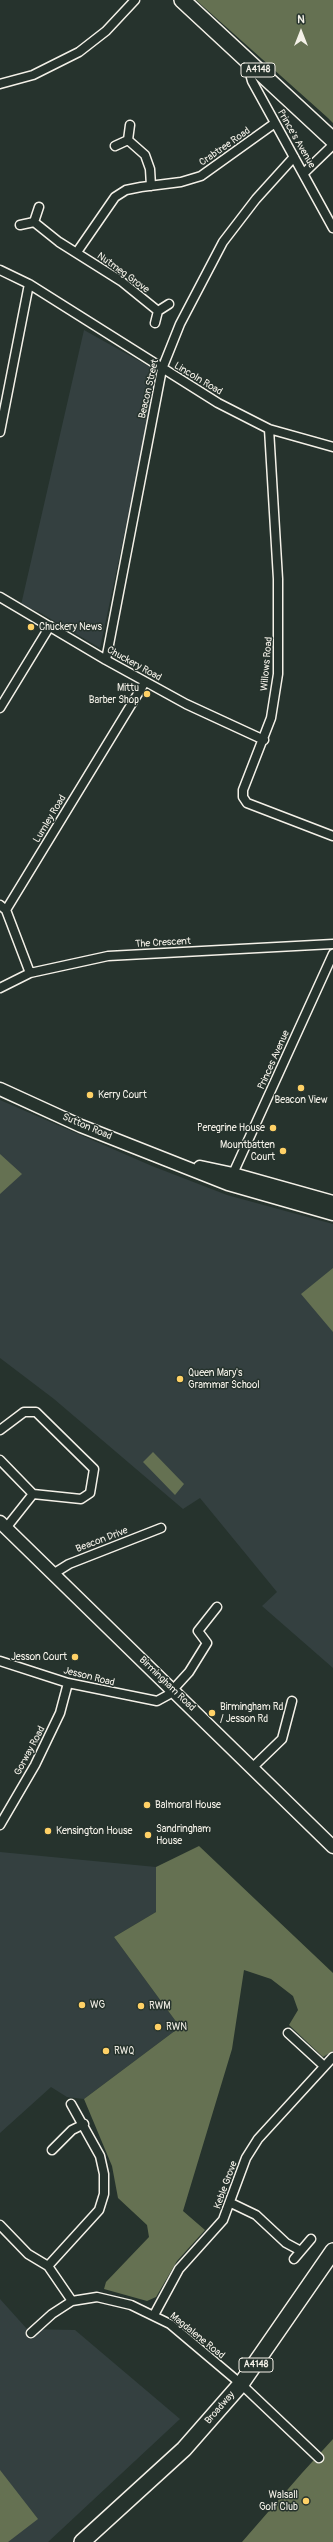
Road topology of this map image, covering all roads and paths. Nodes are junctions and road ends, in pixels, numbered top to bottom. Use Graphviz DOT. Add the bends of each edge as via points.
graph roads {
  1 [pos="135,0"];
  2 [pos="182,0"];
  3 [pos="246,59"];
  4 [pos="0,84"];
  5 [pos="275,123"];
  6 [pos="130,125"];
  7 [pos="128,140"];
  8 [pos="333,140"];
  9 [pos="333,145"];
  10 [pos="115,146"];
  11 [pos="294,157"];
  12 [pos="304,173"];
  13 [pos="151,186"];
  14 [pos="39,207"];
  15 [pos="34,222"];
  16 [pos="20,225"];
  17 [pos="333,228"];
  18 [pos="77,252"];
  19 [pos="0,270"];
  20 [pos="29,284"];
  21 [pos="169,304"];
  22 [pos="158,311"];
  23 [pos="155,323"];
  24 [pos="162,369"];
  25 [pos="1,421"];
  26 [pos="269,429"];
  27 [pos="0,432"];
  28 [pos="333,447"];
  29 [pos="0,597"];
  30 [pos="50,626"];
  31 [pos="106,660"];
  32 [pos="145,682"];
  33 [pos="0,708"];
  34 [pos="264,740"];
  35 [pos="333,836"];
  36 [pos="3,908"];
  37 [pos="333,944"];
  38 [pos="333,954"];
  39 [pos="30,973"];
  40 [pos="0,988"];
  41 [pos="0,1089"];
  42 [pos="231,1179"];
  43 [pos="333,1202"];
  44 [pos="333,1214"];
  45 [pos="0,1430"];
  46 [pos="0,1460"];
  47 [pos="33,1494"];
  48 [pos="3,1525"];
  49 [pos="161,1528"];
  50 [pos="53,1574"];
  51 [pos="217,1607"];
  52 [pos="0,1661"];
  53 [pos="68,1683"];
  54 [pos="173,1690"];
  55 [pos="292,1701"];
  56 [pos="252,1768"];
  57 [pos="0,1825"];
  58 [pos="333,1847"];
  59 [pos="288,2033"];
  60 [pos="333,2057"];
  61 [pos="324,2066"];
  62 [pos="71,2104"];
  63 [pos="84,2124"];
  64 [pos="52,2150"];
  65 [pos="231,2203"];
  66 [pos="0,2225"];
  67 [pos="311,2239"];
  68 [pos="299,2250"];
  69 [pos="333,2251"];
  70 [pos="294,2259"];
  71 [pos="48,2266"];
  72 [pos="72,2301"];
  73 [pos="154,2315"];
  74 [pos="31,2333"];
  75 [pos="241,2384"];
  76 [pos="319,2458"];
  77 [pos="82,2542"];
  1 -- 4 [label="street" via="106,31 79,52 33,75"];
  2 -- 3 [label="highway, A4148"];
  3 -- 5 [label="street, Prince's Avenue" via="252,80"];
  3 -- 8 [label="highway, A4148"];
  5 -- 11 [label="street, Prince's Avenue"];
  5 -- 13 [label="street, Crabtree Road" via="201,176"];
  6 -- 7 [label="street"];
  7 -- 10 [label="street"];
  7 -- 13 [label="street" via="145,155 150,169"];
  9 -- 12 [label="street"];
  11 -- 12 [label="street, Prince's Avenue"];
  11 -- 24 [label="street, Beacon Street" via="256,198 223,242 180,324"];
  12 -- 17 [label="street, Prince's Avenue"];
  13 -- 18 [label="street, Crabtree Road" via="126,190 115,197"];
  14 -- 15 [label="street"];
  15 -- 16 [label="street"];
  15 -- 18 [label="street" via="59,242"];
  18 -- 22 [label="street, Nutmeg Grove" via="121,281"];
  19 -- 20 [label="street, Lincoln Road"];
  20 -- 24 [label="street, Lincoln Road"];
  20 -- 25 [label="street"];
  21 -- 22 [label="street"];
  22 -- 23 [label="street"];
  24 -- 26 [label="street, Lincoln Road" via="218,403"];
  24 -- 31 [label="street, Beacon Street"];
  25 -- 27 [label="street"];
  26 -- 28 [label="street, Lincoln Road"];
  26 -- 34 [label="street, Willows Road" via="279,633 278,674 271,718"];
  29 -- 30 [label="street, Chuckery Road"];
  30 -- 31 [label="street, Chuckery Road"];
  30 -- 33 [label="street"];
  31 -- 32 [label="street, Chuckery Road"];
  32 -- 34 [label="street, Chuckery Road"];
  32 -- 36 [label="street, Lumley Road"];
  34 -- 35 [label="street, Willows Road" via="243,790 243,797 247,803"];
  36 -- 39 [label="street, Lumley Road"];
  37 -- 39 [label="street, The Crescent" via="108,956"];
  38 -- 42 [label="street, Princes Avenue"];
  39 -- 40 [label="street, The Crescent"];
  41 -- 42 [label="street, Sutton Road" via="81,1126 175,1162"];
  42 -- 43 [label="street, Sutton Road"];
  42 -- 44 [label="street, Sutton Road"];
  45 -- 47 [label="street" via="24,1412 36,1412 94,1469 90,1493 81,1499"];
  46 -- 47 [label="street"];
  47 -- 48 [label="street"];
  48 -- 50 [label="street, Birmingham Road"];
  49 -- 50 [label="street, Beacon Drive" via="69,1564"];
  50 -- 54 [label="street, Birmingham Road"];
  51 -- 54 [label="street, Jesson Road" via="198,1632 207,1643 189,1672"];
  52 -- 53 [label="street, Jesson Road"];
  53 -- 54 [label="street, Jesson Road" via="157,1701"];
  53 -- 57 [label="street, Gorway Road" via="60,1713 35,1765"];
  54 -- 56 [label="street, Birmingham Road"];
  55 -- 56 [label="street" via="282,1739"];
  56 -- 58 [label="street, Birmingham Road"];
  59 -- 61 [label="street"];
  60 -- 61 [label="street, Keble Grove"];
  61 -- 65 [label="street, Keble Grove" via="258,2139 246,2158"];
  62 -- 63 [label="street"];
  63 -- 64 [label="street" via="72,2130"];
  63 -- 71 [label="street" via="103,2168 103,2200 99,2210"];
  65 -- 68 [label="street" via="256,2215 286,2243"];
  65 -- 73 [label="street, Keble Grove" via="224,2220 179,2269"];
  66 -- 71 [label="street" via="28,2254"];
  67 -- 68 [label="street"];
  68 -- 70 [label="street"];
  69 -- 75 [label="highway, Broadway / A4148"];
  71 -- 72 [label="street"];
  72 -- 73 [label="street, Magdalene Road" via="108,2298"];
  72 -- 74 [label="street, Magdalene Road" via="52,2314"];
  73 -- 75 [label="street, Magdalene Road" via="170,2324"];
  75 -- 76 [label="street"];
  75 -- 77 [label="highway, Broadway / A4148" via="184,2449"];
}
